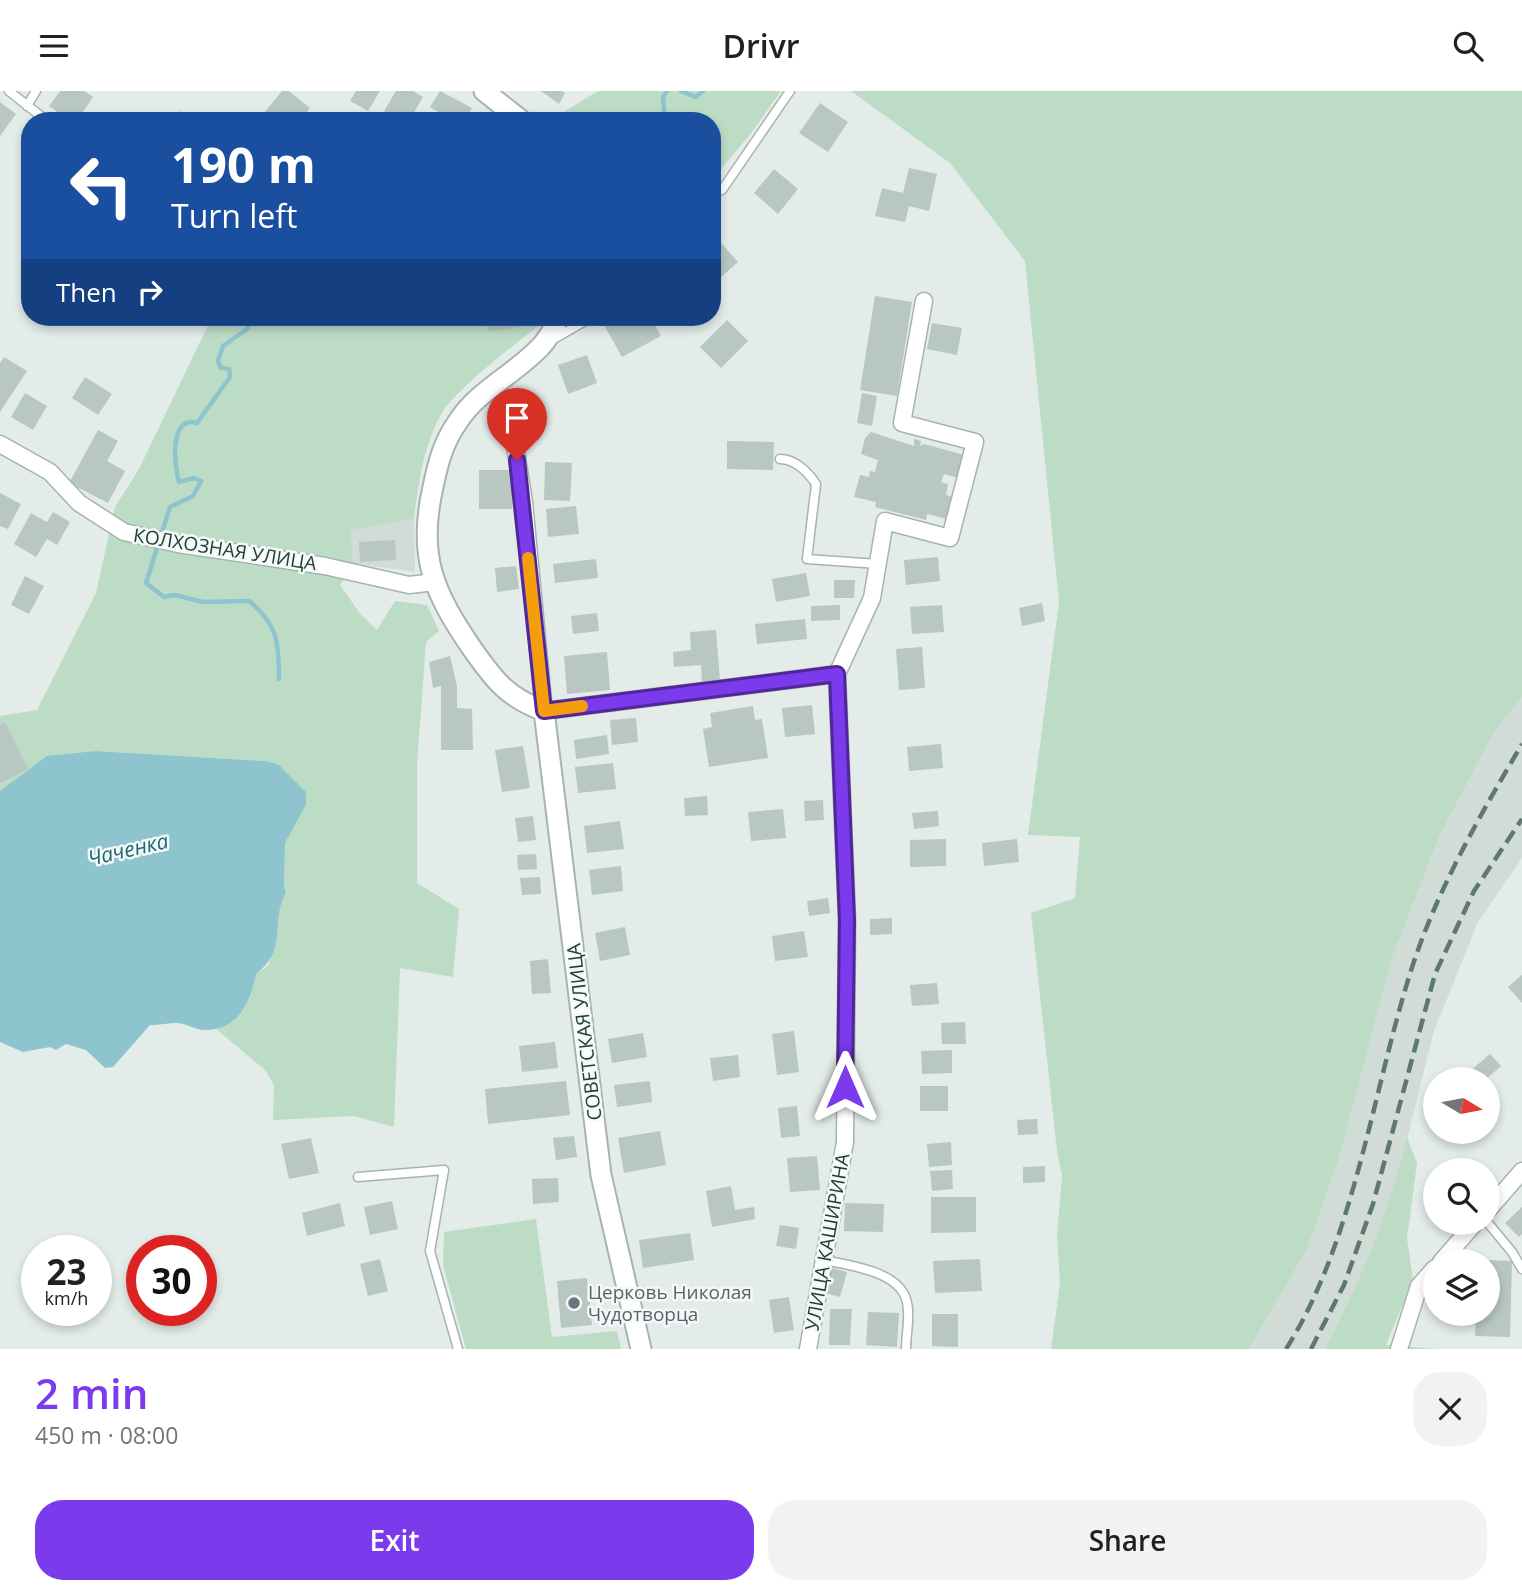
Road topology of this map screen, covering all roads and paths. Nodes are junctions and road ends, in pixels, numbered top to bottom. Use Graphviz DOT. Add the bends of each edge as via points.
graph roads {
  1 [pos="9,91"];
  2 [pos="36,91"];
  3 [pos="484,91"];
  4 [pos="790,91"];
  5 [pos="27,106"];
  6 [pos="35,112"];
  7 [pos="511,112"];
  8 [pos="722,190"];
  9 [pos="924,301"];
  10 [pos="554,326"];
  11 [pos="576,326"];
  12 [pos="543,344"];
  13 [pos="514,439"];
  14 [pos="0,444"];
  15 [pos="780,459"];
  16 [pos="877,564"];
  17 [pos="435,582"];
  18 [pos="837,674"];
  19 [pos="544,711"];
  20 [pos="1522,1171"];
  21 [pos="358,1177"];
  22 [pos="1500,1196"];
  23 [pos="1465,1235"];
  24 [pos="1498,1235"];
  25 [pos="1452,1249"];
  26 [pos="824,1260"];
  27 [pos="1522,1269"];
  28 [pos="1423,1282"];
  29 [pos="458,1349"];
  30 [pos="641,1349"];
  31 [pos="808,1349"];
  32 [pos="906,1349"];
  33 [pos="1399,1349"];
  1 -- 5 [label="lane"];
  2 -- 5 [label="lane"];
  3 -- 7 [label="street"];
  4 -- 8 [label="lane"];
  5 -- 6 [label="lane"];
  9 -- 16 [label="street" via="902,423 975,442 950,538 885,521"];
  10 -- 12 [label="street"];
  11 -- 12 [label="lane"];
  12 -- 17 [label="street" via="458,420 442,449 426,519 428,558"];
  13 -- 19 [label="street"];
  14 -- 17 [label="street, КОЛХОЗНАЯ УЛИЦА" via="50,472 79,503 124,532 326,566 409,585"];
  15 -- 16 [label="lane" via="799,466 816,484 807,559"];
  16 -- 18 [label="street" via="872,599"];
  17 -- 19 [label="street" via="445,609 495,681 517,701"];
  18 -- 19 [label="street"];
  18 -- 26 [label="street, УЛИЦА КАШИРИНА" via="847,920 845,1142"];
  19 -- 30 [label="street, СОВЕТСКАЯ УЛИЦА" via="601,1175"];
  20 -- 22 [label="street"];
  21 -- 29 [label="lane" via="444,1170 430,1251"];
  23 -- 25 [label="street"];
  24 -- 27 [label="lane"];
  26 -- 31 [label="street, УЛИЦА КАШИРИНА"];
  26 -- 32 [label="lane" via="863,1269 903,1293"];
  28 -- 33 [label="street"];
}
